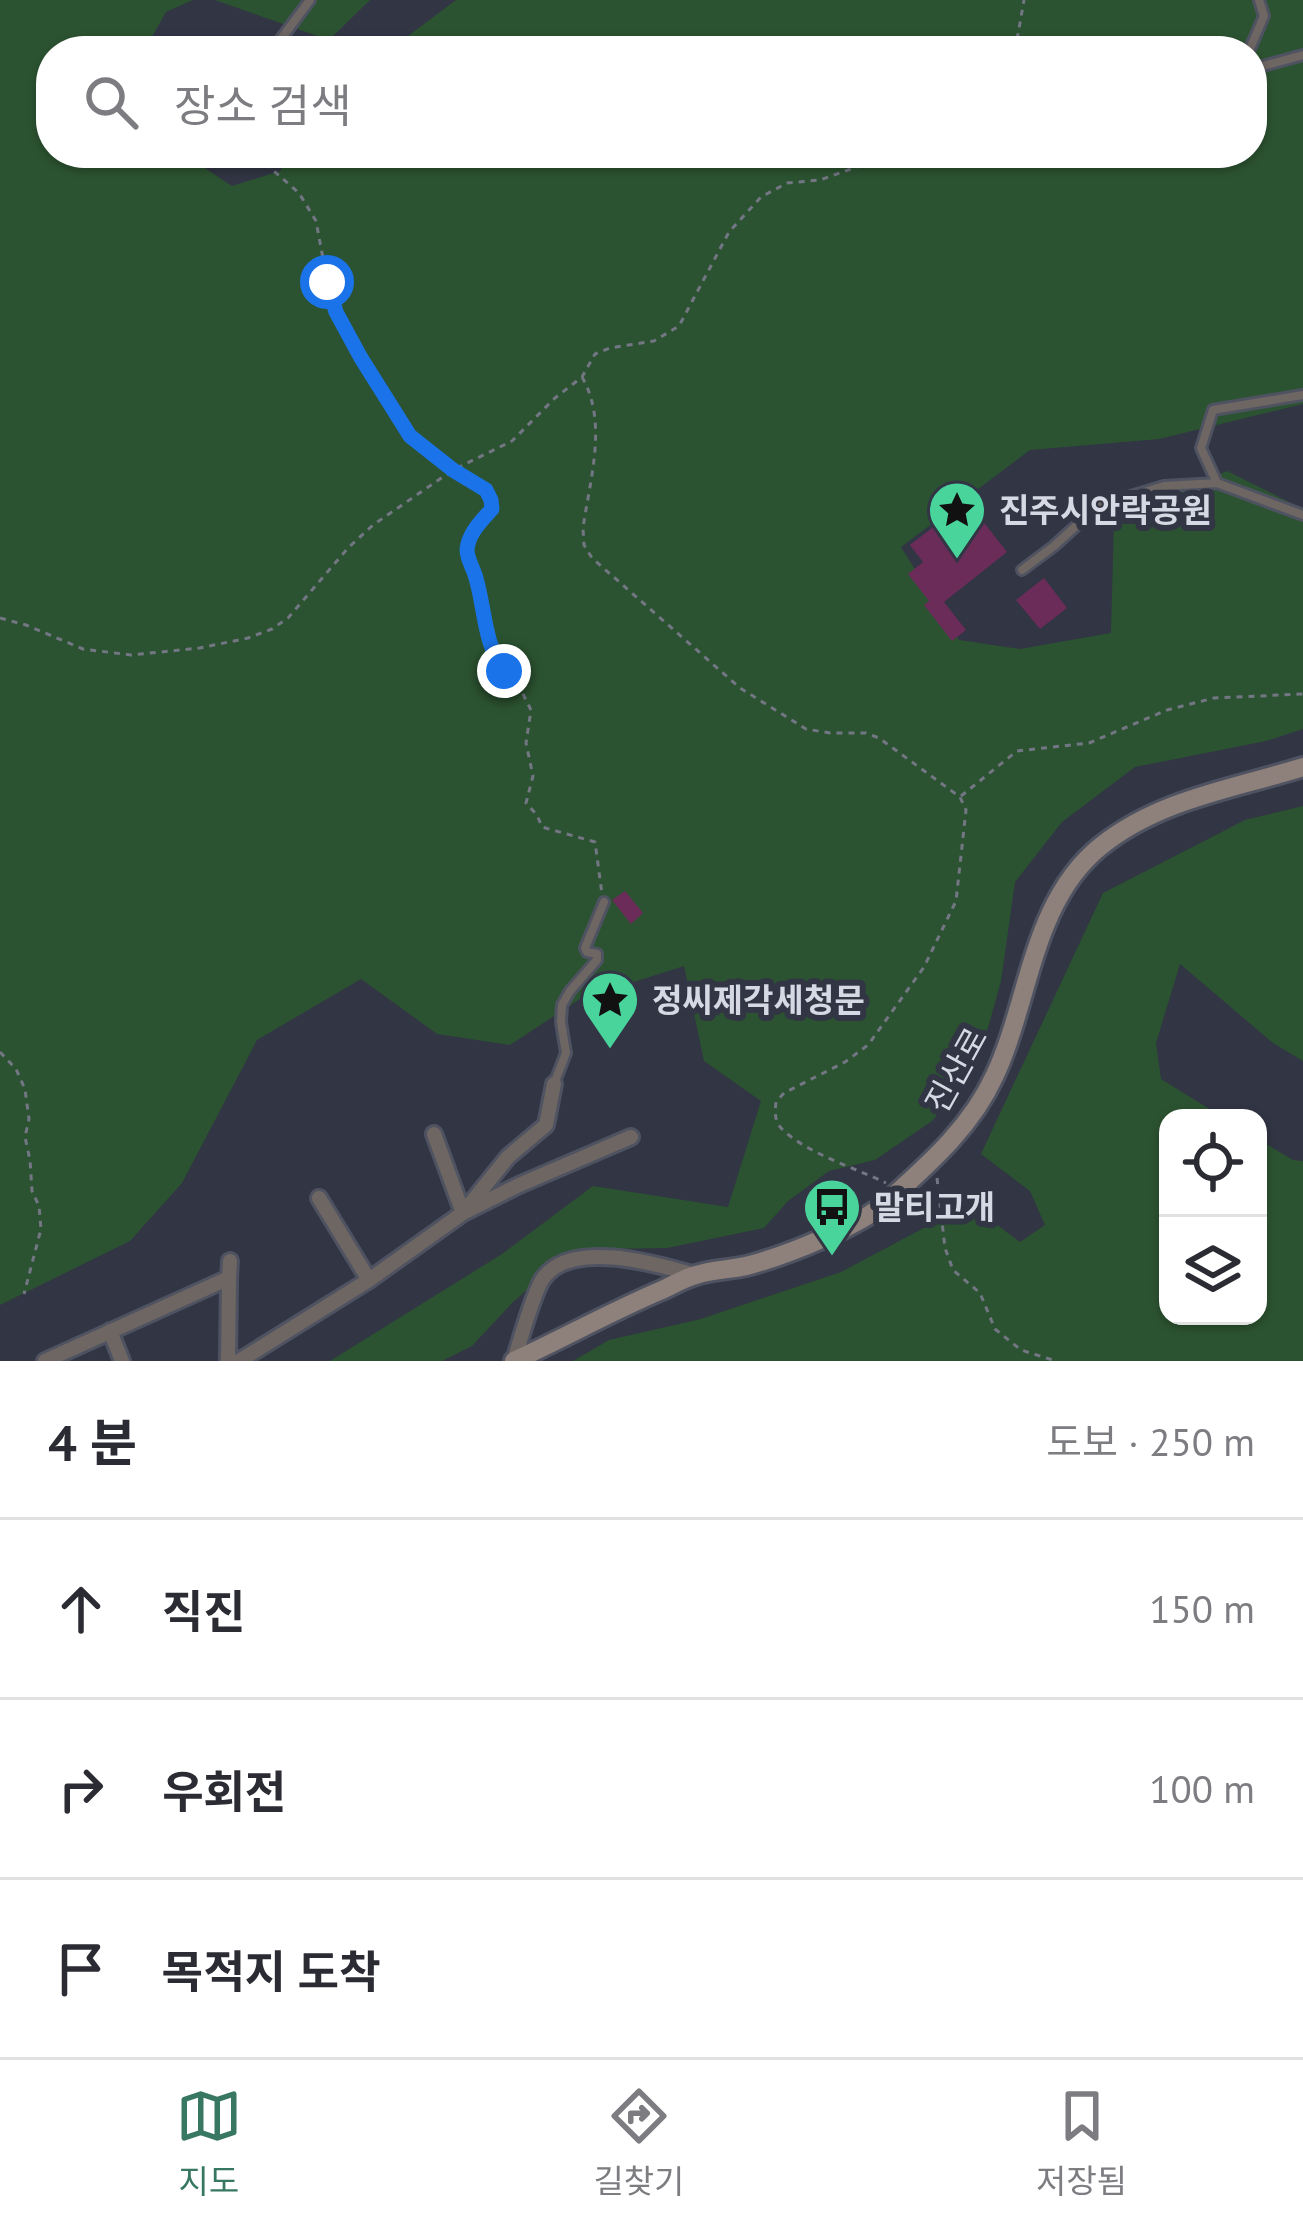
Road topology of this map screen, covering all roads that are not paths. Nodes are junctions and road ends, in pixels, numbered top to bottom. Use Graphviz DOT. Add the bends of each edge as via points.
graph roads {
  1 [pos="310,0"];
  2 [pos="1258,0"];
  3 [pos="283,36"];
  4 [pos="1255,36"];
  5 [pos="1303,55"];
  6 [pos="1267,65"];
  7 [pos="1303,395"];
  8 [pos="1217,484"];
  9 [pos="1303,515"];
  10 [pos="1022,570"];
  11 [pos="1303,766"];
  12 [pos="604,902"];
  13 [pos="554,1084"];
  14 [pos="434,1134"];
  15 [pos="632,1137"];
  16 [pos="319,1198"];
  17 [pos="464,1214"];
  18 [pos="230,1261"];
  19 [pos="695,1275"];
  20 [pos="229,1278"];
  21 [pos="369,1280"];
  22 [pos="110,1331"];
  23 [pos="45,1361"];
  24 [pos="122,1361"];
  25 [pos="229,1361"];
  26 [pos="238,1361"];
  27 [pos="514,1361"];
  1 -- 3 [label="lane"];
  2 -- 4 [label="lane" via="1264,16"];
  5 -- 6 [label="lane"];
  7 -- 8 [label="lane" via="1213,410 1201,448"];
  8 -- 9 [label="lane"];
  8 -- 10 [label="lane" via="1164,486 1098,506"];
  11 -- 19 [label="street, 진산로" via="1184,800 1098,848 1050,912 994,1077 969,1120 884,1205 809,1245"];
  12 -- 13 [label="lane" via="585,948 597,960 562,1005 566,1053"];
  13 -- 17 [label="street" via="546,1125 508,1157"];
  14 -- 17 [label="street"];
  15 -- 17 [label="street"];
  16 -- 21 [label="street"];
  17 -- 21 [label="street"];
  18 -- 20 [label="street"];
  19 -- 27 [label="street, 진산로"];
  19 -- 27 [label="street" via="618,1258 583,1257 559,1268 543,1278"];
  20 -- 22 [label="street"];
  20 -- 25 [label="street"];
  21 -- 26 [label="street"];
  22 -- 23 [label="street"];
  22 -- 24 [label="street"];
}
